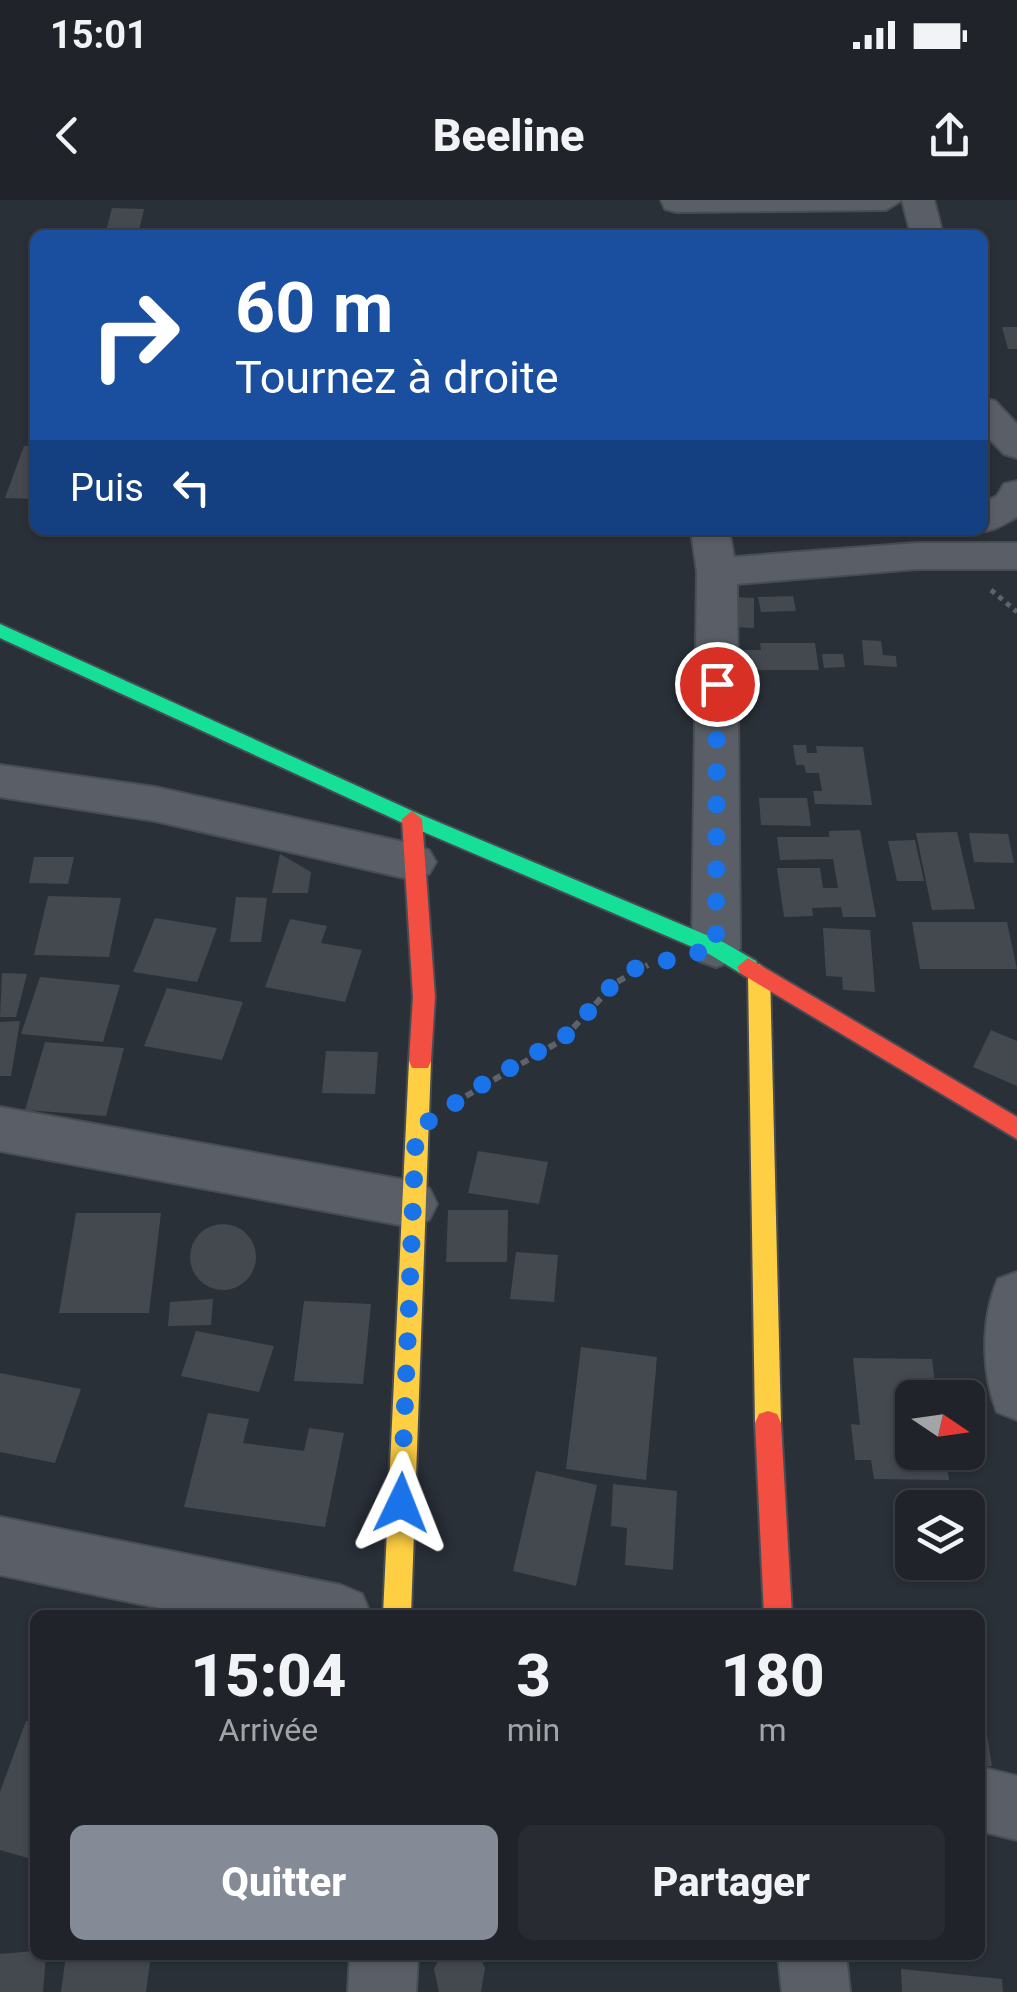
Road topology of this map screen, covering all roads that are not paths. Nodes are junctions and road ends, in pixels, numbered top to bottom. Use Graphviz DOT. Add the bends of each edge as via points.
graph roads {
  1 [pos="886,200"];
  2 [pos="918,200"];
  3 [pos="677,212"];
  4 [pos="926,230"];
  5 [pos="988,415"];
  6 [pos="1017,446"];
  7 [pos="1017,493"];
  8 [pos="988,517"];
  9 [pos="711,535"];
  10 [pos="955,535"];
  11 [pos="916,556"];
  12 [pos="1017,556"];
  13 [pos="717,572"];
  14 [pos="0,630"];
  15 [pos="0,781"];
  16 [pos="413,840"];
  17 [pos="716,948"];
  18 [pos="758,973"];
  19 [pos="0,1129"];
  20 [pos="1017,1129"];
  21 [pos="411,1204"];
  22 [pos="1017,1297"];
  23 [pos="1017,1393"];
  24 [pos="0,1546"];
  25 [pos="316,1610"];
  26 [pos="397,1610"];
  27 [pos="778,1610"];
  28 [pos="985,1800"];
  29 [pos="1017,1808"];
  30 [pos="384,1960"];
  31 [pos="813,1960"];
  32 [pos="382,1992"];
  33 [pos="816,1992"];
  1 -- 3 [label="street"];
  2 -- 4 [label="street"];
  5 -- 6 [label="street"];
  7 -- 8 [label="street"];
  9 -- 13 [label="street"];
  10 -- 11 [label="street"];
  11 -- 12 [label="street"];
  11 -- 13 [label="street"];
  13 -- 17 [label="street"];
  14 -- 16 [label="street"];
  15 -- 16 [label="street"];
  16 -- 17 [label="street"];
  16 -- 21 [label="street" via="424,996"];
  17 -- 18 [label="street"];
  18 -- 20 [label="street"];
  18 -- 27 [label="street"];
  19 -- 21 [label="street"];
  21 -- 26 [label="street"];
  22 -- 23 [label="street"];
  24 -- 25 [label="street"];
  28 -- 29 [label="street"];
  30 -- 32 [label="street"];
  31 -- 33 [label="street"];
}
